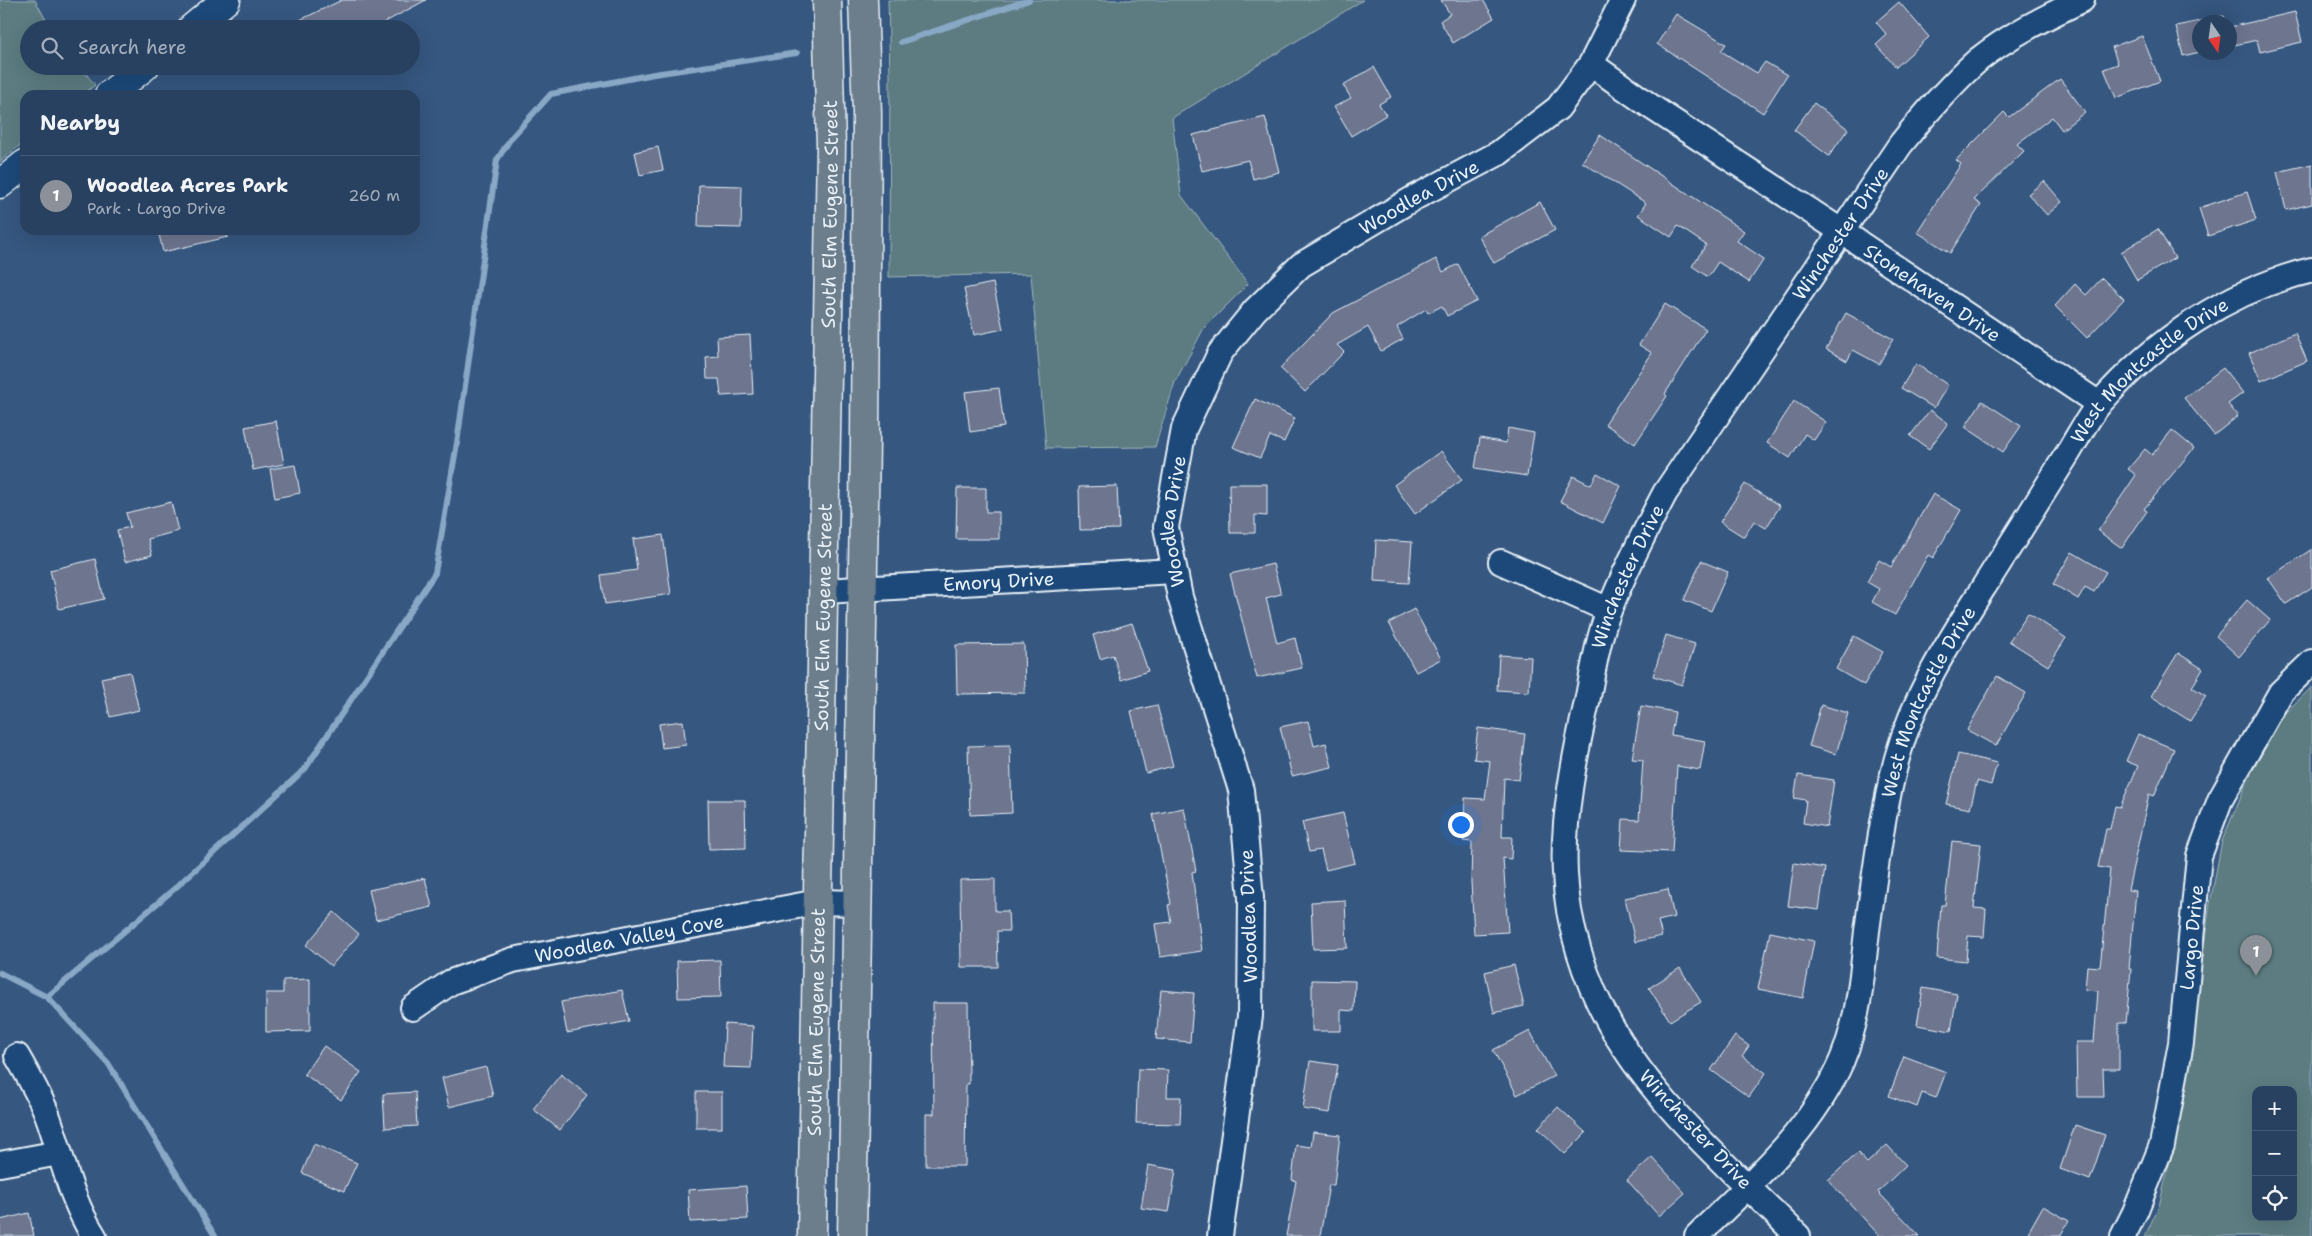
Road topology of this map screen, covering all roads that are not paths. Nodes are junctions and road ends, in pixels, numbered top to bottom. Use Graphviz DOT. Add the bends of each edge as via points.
graph roads {
  1 [pos="226,0"];
  2 [pos="827,0"];
  3 [pos="864,0"];
  4 [pos="1623,0"];
  5 [pos="2082,0"];
  6 [pos="202,20"];
  7 [pos="1591,64"];
  8 [pos="134,75"];
  9 [pos="115,90"];
  10 [pos="20,168"];
  11 [pos="0,184"];
  12 [pos="1841,231"];
  13 [pos="2312,270"];
  14 [pos="2099,404"];
  15 [pos="1501,562"];
  16 [pos="1174,571"];
  17 [pos="863,589"];
  18 [pos="824,591"];
  19 [pos="1609,610"];
  20 [pos="2312,662"];
  21 [pos="818,902"];
  22 [pos="857,903"];
  23 [pos="412,1008"];
  24 [pos="17,1056"];
  25 [pos="59,1153"];
  26 [pos="0,1164"];
  27 [pos="1747,1185"];
  28 [pos="94,1236"];
  29 [pos="812,1236"];
  30 [pos="852,1236"];
  31 [pos="1220,1236"];
  32 [pos="1697,1236"];
  33 [pos="1798,1236"];
  34 [pos="2123,1236"];
  1 -- 6 [label="street"];
  2 -- 18 [label="main road, South Elm Eugene Street" via="831,146"];
  3 -- 17 [label="main road, South Elm Eugene Street"];
  4 -- 7 [label="street, Woodlea Drive"];
  5 -- 12 [label="street, Winchester Drive" via="2031,25 1980,59 1936,101 1900,145"];
  7 -- 12 [label="street, Stonehaven Drive" via="1652,108"];
  7 -- 16 [label="street, Woodlea Drive" via="1558,108 1499,153 1414,198 1301,265 1255,310 1220,353 1184,429 1166,527"];
  8 -- 9 [label="street"];
  10 -- 11 [label="street"];
  12 -- 14 [label="street, Stonehaven Drive"];
  12 -- 19 [label="street, Winchester Drive" via="1665,493"];
  13 -- 14 [label="street, West Montcastle Drive" via="2294,274 2226,302 2182,329"];
  14 -- 27 [label="street, West Montcastle Drive" via="1939,656 1914,711 1897,758 1884,817 1857,1016 1842,1060 1817,1109 1784,1150"];
  15 -- 19 [label="street"];
  16 -- 17 [label="street, Emory Drive"];
  16 -- 31 [label="street, Woodlea Drive" via="1241,790 1251,898 1250,1016"];
  17 -- 18 [label="street, Emory Drive"];
  17 -- 22 [label="main road, South Elm Eugene Street"];
  18 -- 21 [label="main road, South Elm Eugene Street"];
  19 -- 27 [label="street, Winchester Drive" via="1571,784 1565,873 1571,916 1594,993 1611,1026 1673,1111"];
  20 -- 34 [label="street, Largo Drive" via="2281,692 2220,800 2199,856 2181,1043 2162,1145"];
  21 -- 22 [label="street, Woodlea Valley Cove"];
  21 -- 23 [label="street, Woodlea Valley Cove" via="514,960 451,982"];
  21 -- 29 [label="main road, South Elm Eugene Street"];
  22 -- 30 [label="main road, South Elm Eugene Street"];
  24 -- 25 [label="street" via="47,1114"];
  25 -- 26 [label="street"];
  25 -- 28 [label="street" via="72,1191"];
  27 -- 32 [label="street, West Montcastle Drive"];
  27 -- 33 [label="street, Winchester Drive"];
}
